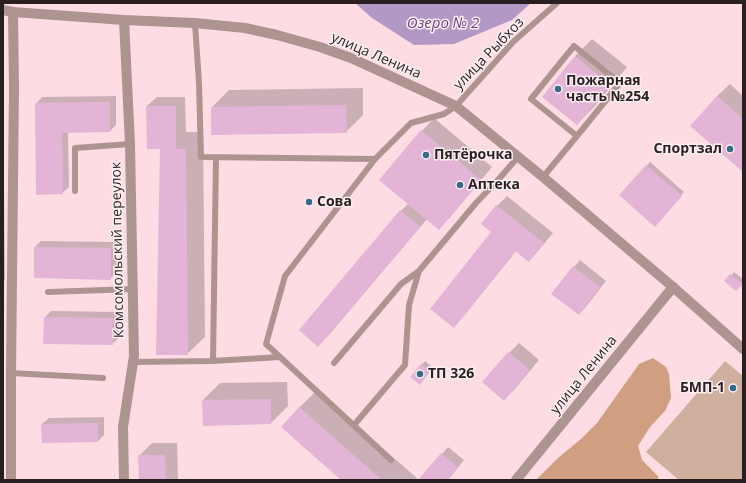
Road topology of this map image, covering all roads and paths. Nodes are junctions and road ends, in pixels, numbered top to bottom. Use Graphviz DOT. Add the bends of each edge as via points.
graph roads {
  1 [pos="557,3"];
  2 [pos="3,10"];
  3 [pos="13,12"];
  4 [pos="124,20"];
  5 [pos="195,23"];
  6 [pos="456,106"];
  7 [pos="577,136"];
  8 [pos="130,144"];
  9 [pos="518,156"];
  10 [pos="216,157"];
  11 [pos="375,159"];
  12 [pos="543,177"];
  13 [pos="75,191"];
  14 [pos="419,271"];
  15 [pos="673,287"];
  16 [pos="133,289"];
  17 [pos="48,292"];
  18 [pos="743,349"];
  19 [pos="280,358"];
  20 [pos="213,361"];
  21 [pos="133,362"];
  22 [pos="334,363"];
  23 [pos="11,373"];
  24 [pos="103,378"];
  25 [pos="354,425"];
  26 [pos="391,460"];
  27 [pos="11,480"];
  28 [pos="124,480"];
  29 [pos="516,480"];
  1 -- 6 [label="lane, улица Рыбхоз" via="513,42"];
  2 -- 3 [label="street, улица Ленина"];
  3 -- 4 [label="street, улица Ленина"];
  3 -- 23 [label="street"];
  4 -- 5 [label="street, улица Ленина"];
  4 -- 8 [label="street, Комсомольский переулок"];
  5 -- 6 [label="street, улица Ленина" via="245,28 320,47 351,58"];
  5 -- 10 [label="lane" via="201,157"];
  6 -- 9 [label="street, улица Ленина"];
  6 -- 11 [label="lane, улица Рыбхоз" via="444,114 411,123"];
  7 -- 7 [label="lane" via="531,99 574,46 620,83"];
  7 -- 12 [label="lane"];
  8 -- 13 [label="lane" via="75,148"];
  8 -- 16 [label="street, Комсомольский переулок"];
  9 -- 12 [label="street, улица Ленина"];
  9 -- 14 [label="lane"];
  10 -- 11 [label="lane"];
  10 -- 20 [label="lane"];
  11 -- 19 [label="lane, улица Рыбхоз" via="285,276 266,344"];
  12 -- 15 [label="street, улица Ленина"];
  14 -- 22 [label="lane" via="401,284"];
  14 -- 25 [label="lane" via="409,305 405,365"];
  15 -- 18 [label="street, улица Ленина"];
  15 -- 29 [label="street, улица Ленина"];
  16 -- 17 [label="lane"];
  16 -- 21 [label="street, Комсомольский переулок"];
  19 -- 20 [label="lane"];
  19 -- 25 [label="lane"];
  20 -- 21 [label="lane"];
  21 -- 28 [label="street, Комсомольский переулок" via="124,427"];
  23 -- 24 [label="lane"];
  23 -- 27 [label="street"];
  25 -- 26 [label="lane"];
}
